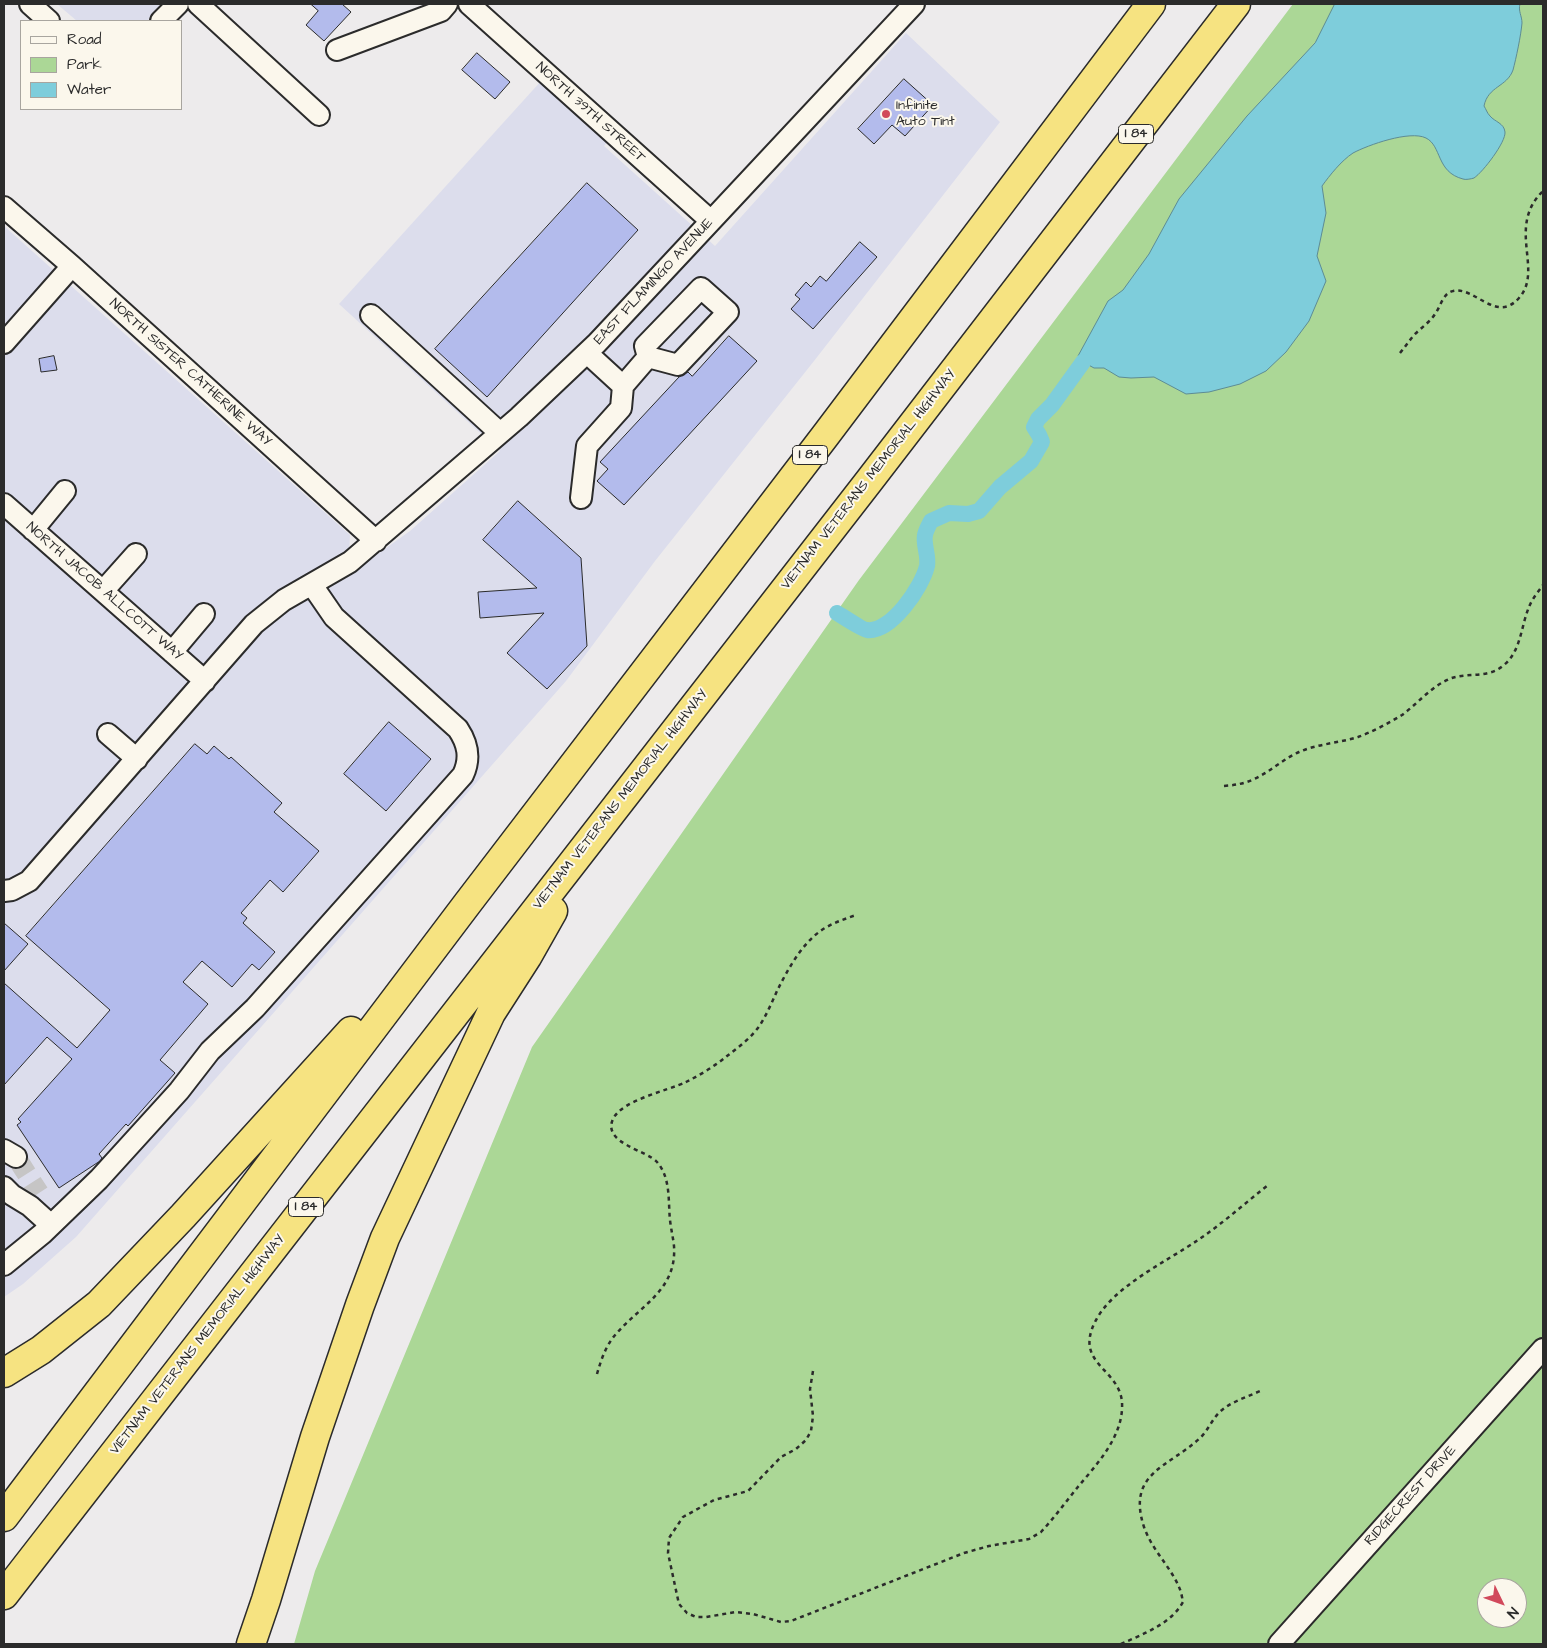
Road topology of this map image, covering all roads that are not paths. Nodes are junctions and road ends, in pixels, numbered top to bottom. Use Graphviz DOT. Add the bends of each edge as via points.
graph roads {
  1 [pos="30,4"];
  2 [pos="178,4"];
  3 [pos="198,4"];
  4 [pos="448,4"];
  5 [pos="469,4"];
  6 [pos="914,4"];
  7 [pos="1150,4"];
  8 [pos="1236,4"];
  9 [pos="48,20"];
  10 [pos="163,20"];
  11 [pos="337,50"];
  12 [pos="319,115"];
  13 [pos="4,207"];
  14 [pos="711,221"];
  15 [pos="72,266"];
  16 [pos="371,315"];
  17 [pos="4,343"];
  18 [pos="586,353"];
  19 [pos="648,357"];
  20 [pos="623,386"];
  21 [pos="500,433"];
  22 [pos="65,491"];
  23 [pos="580,498"];
  24 [pos="4,504"];
  25 [pos="33,530"];
  26 [pos="376,541"];
  27 [pos="136,554"];
  28 [pos="312,585"];
  29 [pos="104,592"];
  30 [pos="204,614"];
  31 [pos="172,652"];
  32 [pos="205,681"];
  33 [pos="108,734"];
  34 [pos="137,759"];
  35 [pos="607,819"];
  36 [pos="4,891"];
  37 [pos="467,904"];
  38 [pos="4,1187"];
  39 [pos="51,1225"];
  40 [pos="4,1265"];
  41 [pos="1543,1349"];
  42 [pos="4,1373"];
  43 [pos="4,1518"];
  44 [pos="4,1595"];
  45 [pos="251,1644"];
  46 [pos="1279,1644"];
  1 -- 9 [label="street"];
  2 -- 10 [label="street"];
  3 -- 12 [label="street"];
  4 -- 11 [label="street" via="441,11"];
  5 -- 14 [label="street, NORTH 39TH STREET"];
  6 -- 14 [label="street, EAST FLAMINGO AVENUE"];
  7 -- 37 [label="highway, I 84"];
  8 -- 35 [label="highway, VIETNAM VETERANS MEMORIAL HIGHWAY / I 84"];
  13 -- 15 [label="street, NORTH SISTER CATHERINE WAY"];
  14 -- 18 [label="street, EAST FLAMINGO AVENUE"];
  15 -- 17 [label="street"];
  15 -- 26 [label="street, NORTH SISTER CATHERINE WAY"];
  16 -- 21 [label="street"];
  18 -- 20 [label="street"];
  18 -- 21 [label="street, EAST FLAMINGO AVENUE"];
  19 -- 20 [label="street"];
  20 -- 23 [label="street" via="621,408 586,446"];
  21 -- 26 [label="street, EAST FLAMINGO AVENUE"];
  22 -- 25 [label="street"];
  24 -- 25 [label="street, NORTH JACOB ALLCOTT WAY"];
  25 -- 29 [label="street, NORTH JACOB ALLCOTT WAY"];
  26 -- 28 [label="street, EAST FLAMINGO AVENUE" via="350,562"];
  27 -- 29 [label="street"];
  28 -- 32 [label="street, EAST FLAMINGO AVENUE" via="284,600 254,624"];
  28 -- 39 [label="street" via="334,617 458,729 468,751 467,767 458,782 261,1001 210,1051 179,1091 99,1179"];
  29 -- 31 [label="street, NORTH JACOB ALLCOTT WAY"];
  30 -- 31 [label="street"];
  31 -- 32 [label="street, NORTH JACOB ALLCOTT WAY"];
  32 -- 34 [label="street, EAST FLAMINGO AVENUE"];
  33 -- 34 [label="street"];
  34 -- 36 [label="street, EAST FLAMINGO AVENUE" via="29,881"];
  35 -- 44 [label="highway, VIETNAM VETERANS MEMORIAL HIGHWAY / I 84"];
  35 -- 45 [label="highway" via="491,1013 385,1238 315,1437"];
  37 -- 42 [label="highway" via="99,1304 41,1350"];
  37 -- 43 [label="highway, I 84"];
  38 -- 39 [label="street" via="12,1195 34,1200"];
  39 -- 40 [label="street"];
  41 -- 46 [label="street, RIDGECREST DRIVE"];
}
